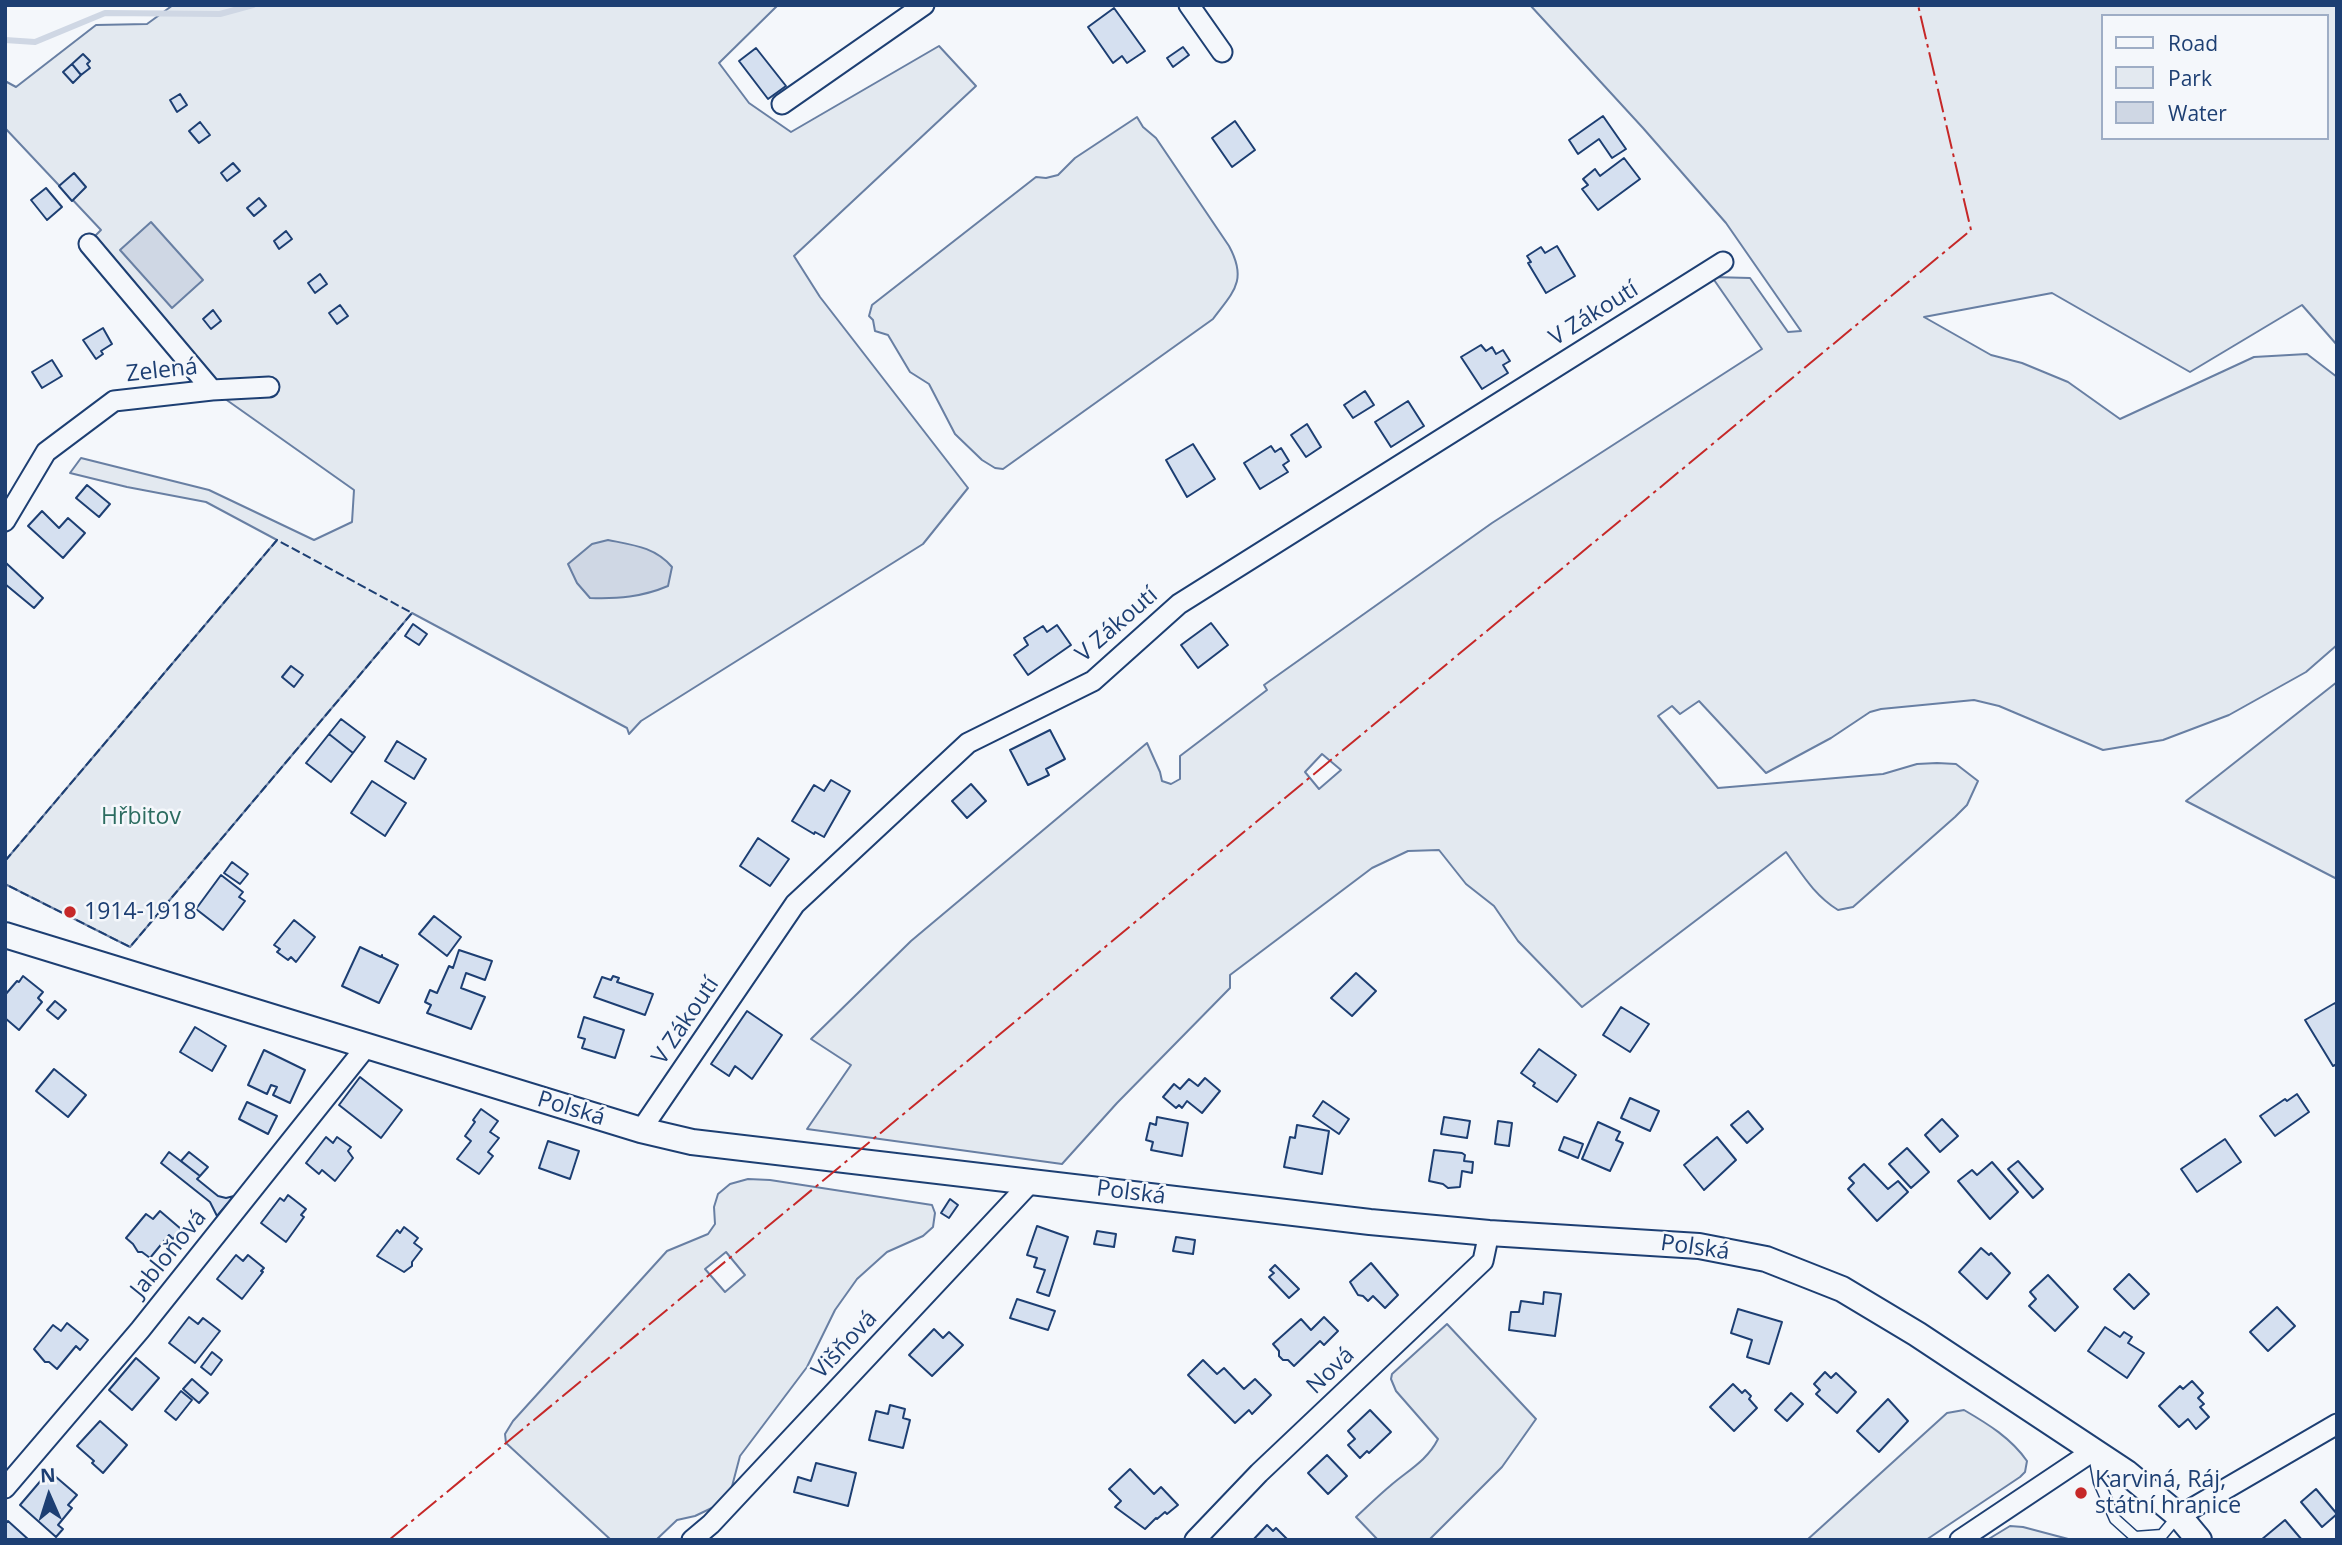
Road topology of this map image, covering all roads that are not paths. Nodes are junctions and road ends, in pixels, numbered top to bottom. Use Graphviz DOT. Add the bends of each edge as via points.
graph roads {
  1 [pos="924,5"];
  2 [pos="1189,5"];
  3 [pos="1222,52"];
  4 [pos="782,104"];
  5 [pos="89,243"];
  6 [pos="1723,262"];
  7 [pos="269,387"];
  8 [pos="212,390"];
  9 [pos="5,521"];
  10 [pos="5,935"];
  11 [pos="366,1047"];
  12 [pos="641,1130"];
  13 [pos="1032,1181"];
  14 [pos="1489,1233"];
  15 [pos="2337,1424"];
  16 [pos="2094,1451"];
  17 [pos="5,1488"];
  18 [pos="2179,1516"];
  19 [pos="692,1540"];
  20 [pos="1195,1540"];
  21 [pos="1960,1540"];
  22 [pos="2199,1540"];
  1 -- 4 [label="street"];
  2 -- 3 [label="street"];
  5 -- 8 [label="street, Zelená"];
  6 -- 12 [label="street, V Zákoutí" via="1179,604 1093,681 968,743 795,904"];
  7 -- 8 [label="street, Zelená"];
  8 -- 9 [label="street, Zelená" via="114,401 46,452"];
  10 -- 11 [label="street, Polská"];
  11 -- 12 [label="street, Polská"];
  11 -- 17 [label="street, Jabloňová" via="140,1330"];
  12 -- 13 [label="street, Polská" via="692,1142"];
  13 -- 14 [label="street, Polská"];
  13 -- 19 [label="street, Višňová"];
  14 -- 16 [label="street, Polská" via="1699,1246 1766,1259 1842,1289"];
  14 -- 20 [label="street, Nová" via="1483,1261 1259,1473"];
  15 -- 18 [label="street"];
  16 -- 18 [label="street, Polská"];
  16 -- 18 [label="lane" via="2099,1482 2115,1518 2135,1538 2162,1535"];
  16 -- 21 [label="street"];
  18 -- 22 [label="street, Polská"];
}
